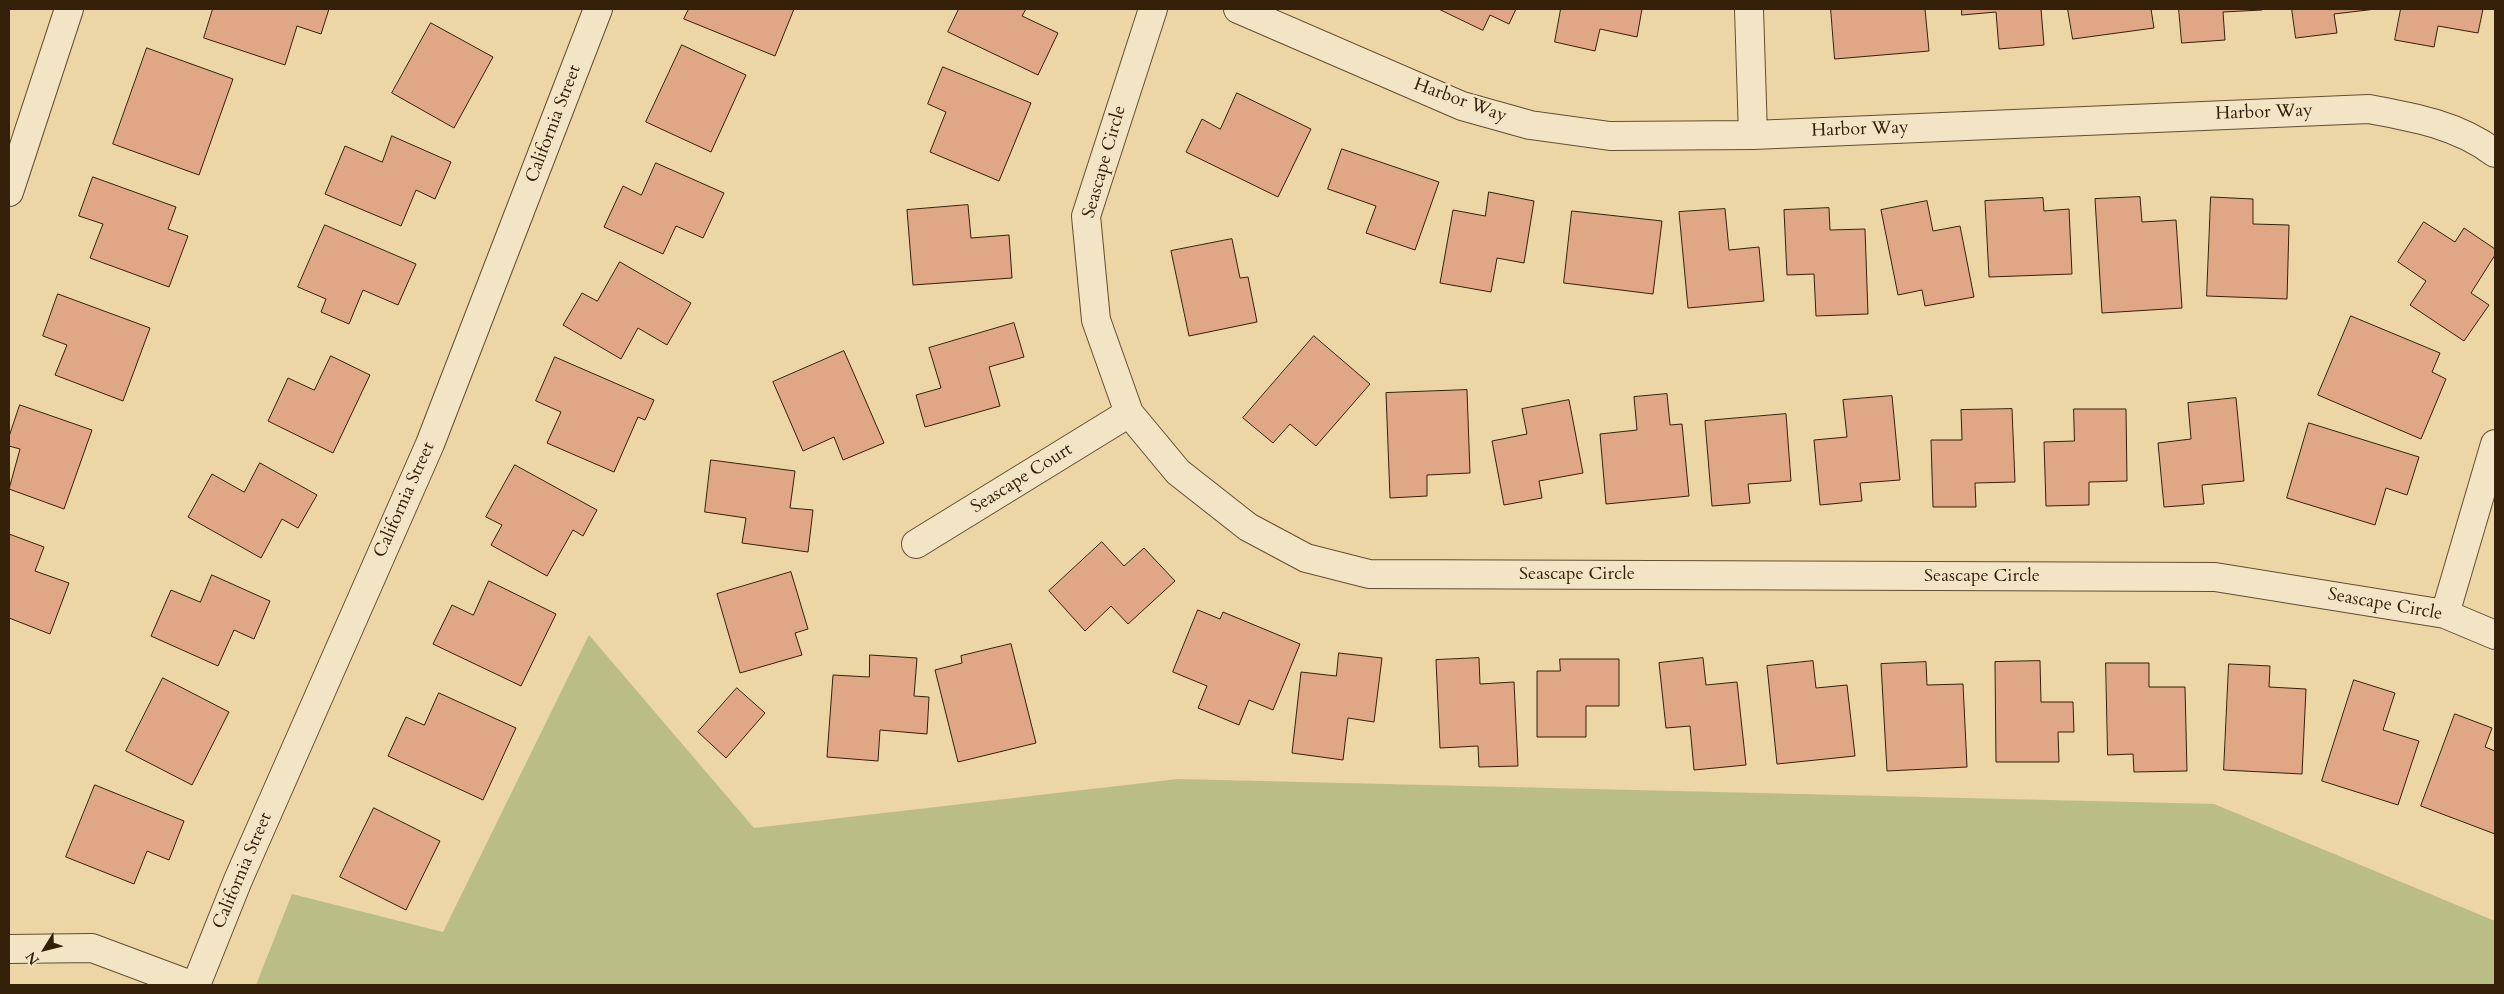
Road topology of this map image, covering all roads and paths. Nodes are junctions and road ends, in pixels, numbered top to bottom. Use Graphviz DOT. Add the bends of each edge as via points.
graph roads {
  1 [pos="69,9"];
  2 [pos="598,9"];
  3 [pos="1153,9"];
  4 [pos="1238,9"];
  5 [pos="1749,9"];
  6 [pos="1753,135"];
  7 [pos="2495,152"];
  8 [pos="9,192"];
  9 [pos="1129,414"];
  10 [pos="2495,444"];
  11 [pos="916,544"];
  12 [pos="2445,614"];
  13 [pos="2495,635"];
  14 [pos="9,949"];
  15 [pos="191,985"];
  16 [pos="196,985"];
  1 -- 8 [label="street"];
  2 -- 16 [label="street, California Street" via="430,444 238,880"];
  3 -- 9 [label="street, Seascape Circle" via="1086,216 1096,320"];
  4 -- 6 [label="street, Harbor Way" via="1462,106 1530,125 1610,136"];
  5 -- 6 [label="street"];
  6 -- 7 [label="street, Harbor Way" via="2369,109 2426,120 2480,141"];
  9 -- 11 [label="street, Seascape Court"];
  9 -- 12 [label="street, Seascape Circle" via="1178,472 1248,527 1306,558 1369,574 2215,577"];
  10 -- 12 [label="street"];
  12 -- 13 [label="street, Seascape Circle"];
  14 -- 15 [label="street" via="92,948"];
}
